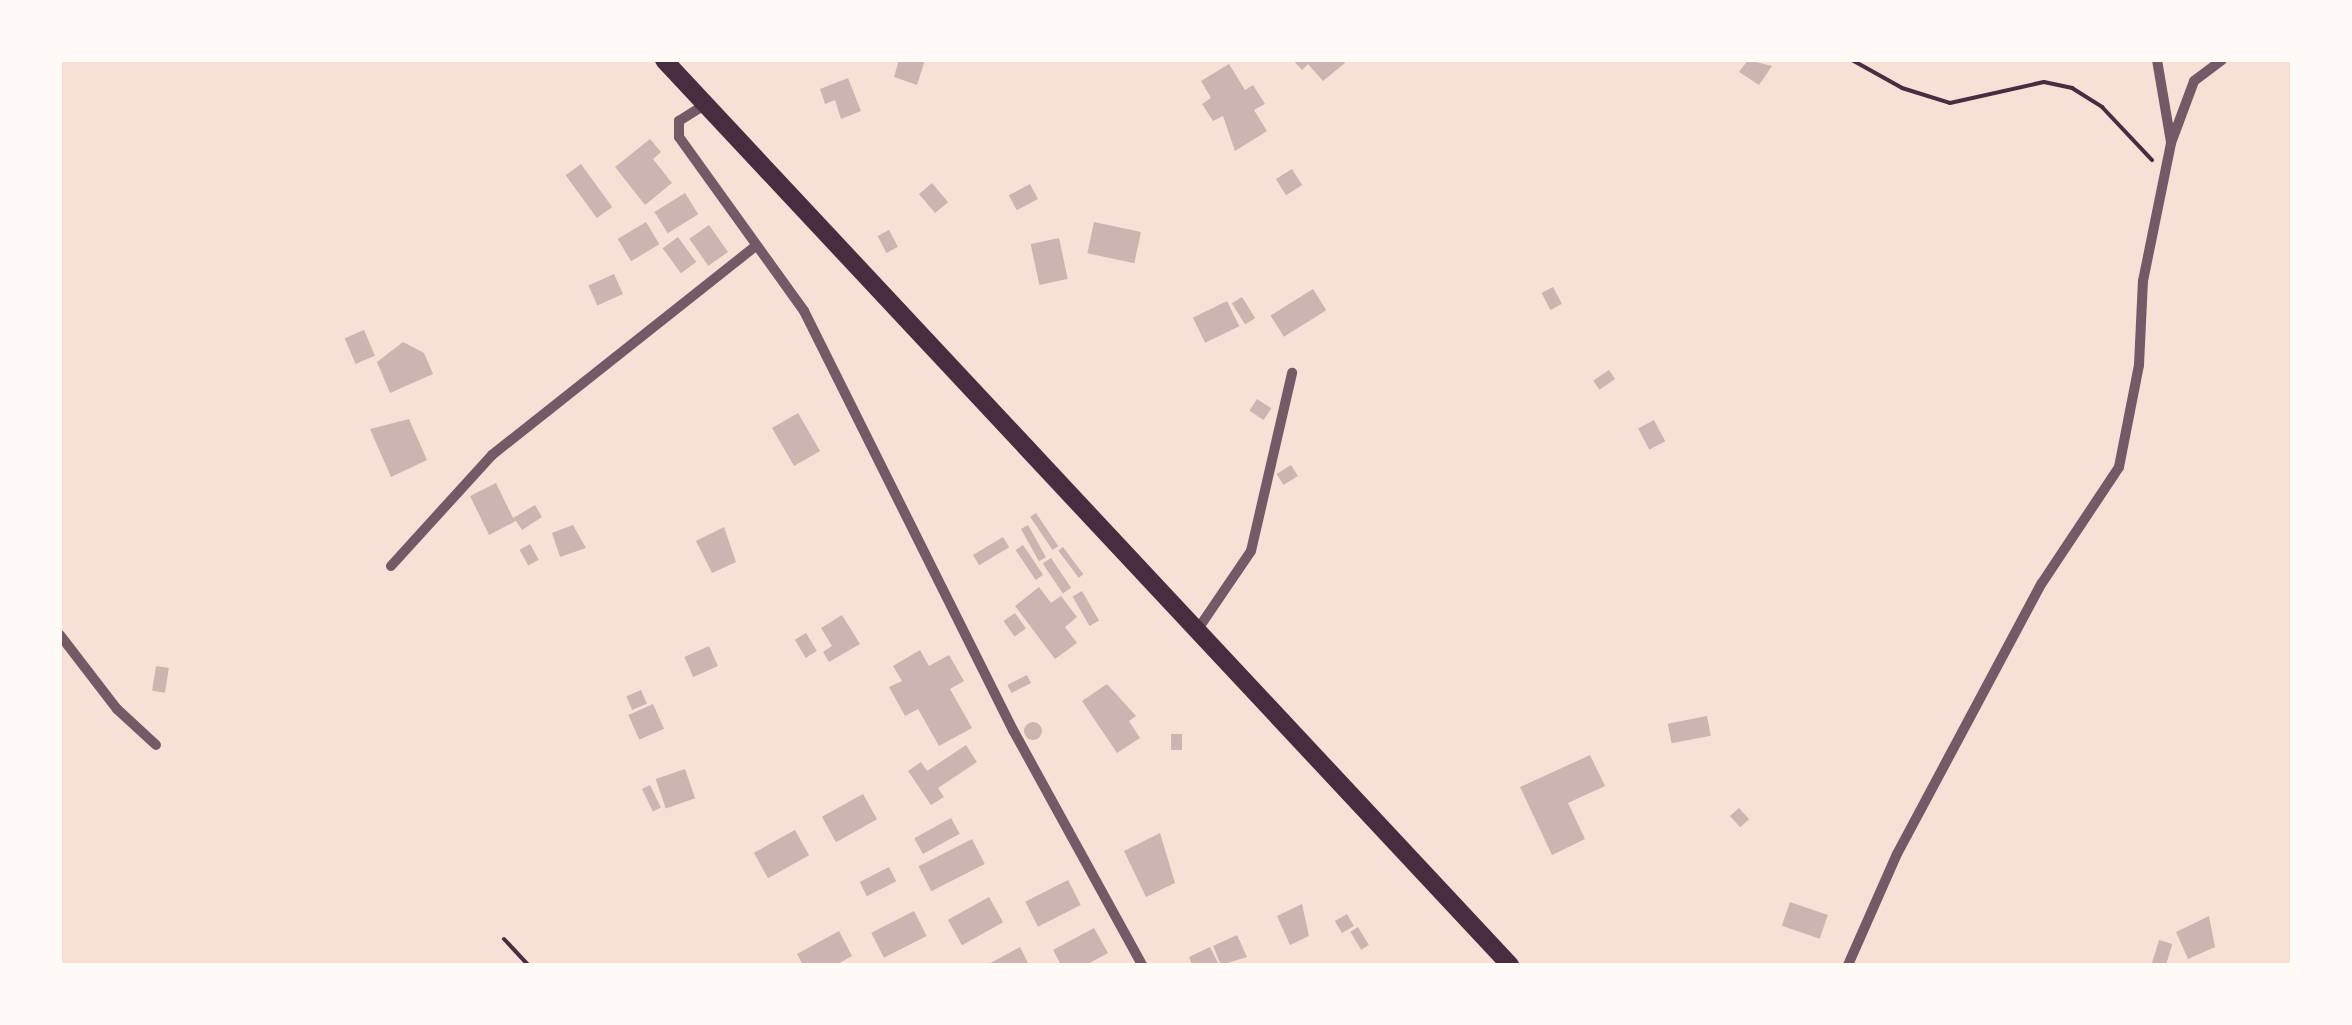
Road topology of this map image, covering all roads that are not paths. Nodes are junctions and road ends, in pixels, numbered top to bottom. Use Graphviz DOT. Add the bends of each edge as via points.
graph roads {
  1 [pos="664,60"];
  2 [pos="2157,60"];
  3 [pos="2222,60"];
  4 [pos="706,104"];
  5 [pos="2172,143"];
  6 [pos="756,246"];
  7 [pos="1292,374"];
  8 [pos="391,566"];
  9 [pos="1198,629"];
  10 [pos="60,635"];
  11 [pos="156,745"];
  12 [pos="1142,965"];
  13 [pos="1510,965"];
  14 [pos="1848,965"];
  1 -- 4 [label="highway"];
  2 -- 5 [label="street"];
  3 -- 5 [label="street" via="2194,81"];
  4 -- 6 [label="street" via="679,121 678,134"];
  4 -- 9 [label="highway"];
  5 -- 14 [label="street" via="2143,281 2139,365 2119,467 2042,583 1898,854"];
  6 -- 8 [label="street" via="492,455"];
  6 -- 12 [label="street" via="818,335 1013,730"];
  7 -- 9 [label="street" via="1251,551"];
  9 -- 13 [label="highway"];
  10 -- 11 [label="street" via="116,710"];
}
